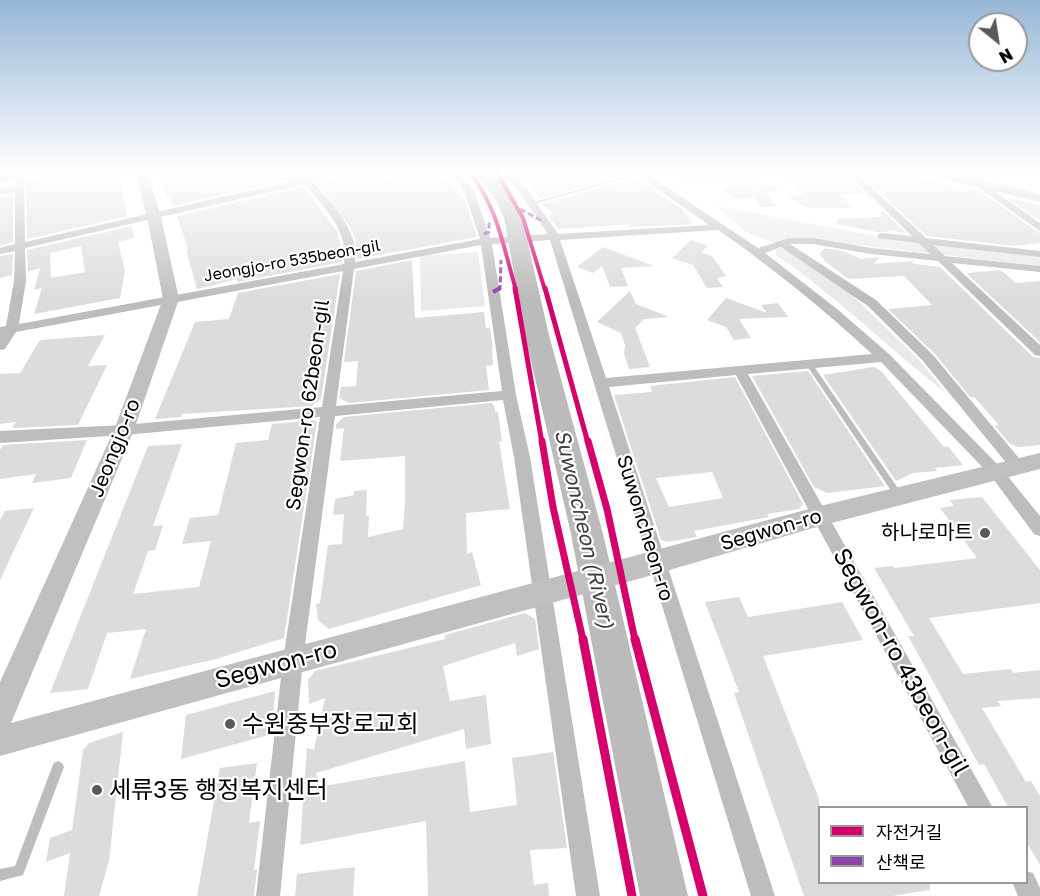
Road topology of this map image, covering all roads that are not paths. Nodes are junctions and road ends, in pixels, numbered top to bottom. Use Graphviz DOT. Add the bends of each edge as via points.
graph roads {
  1 [pos="19,213"];
  2 [pos="153,213"];
  3 [pos="172,213"];
  4 [pos="332,213"];
  5 [pos="477,213"];
  6 [pos="537,213"];
  7 [pos="698,213"];
  8 [pos="893,213"];
  9 [pos="1019,213"];
  10 [pos="154,217"];
  11 [pos="719,227"];
  12 [pos="1040,228"];
  13 [pos="882,236"];
  14 [pos="549,237"];
  15 [pos="487,241"];
  16 [pos="924,242"];
  17 [pos="783,244"];
  18 [pos="18,247"];
  19 [pos="0,251"];
  20 [pos="757,252"];
  21 [pos="1040,254"];
  22 [pos="940,258"];
  23 [pos="348,268"];
  24 [pos="1040,269"];
  25 [pos="171,299"];
  26 [pos="6,329"];
  27 [pos="0,346"];
  28 [pos="1040,352"];
  29 [pos="884,357"];
  30 [pos="809,364"];
  31 [pos="739,369"];
  32 [pos="600,383"];
  33 [pos="509,395"];
  34 [pos="329,410"];
  35 [pos="124,430"];
  36 [pos="0,437"];
  37 [pos="1018,467"];
  38 [pos="899,496"];
  39 [pos="820,516"];
  40 [pos="1040,529"];
  41 [pos="650,565"];
  42 [pos="547,591"];
  43 [pos="293,660"];
  44 [pos="0,715"];
  45 [pos="0,741"];
  46 [pos="58,767"];
  47 [pos="981,806"];
  48 [pos="0,874"];
  49 [pos="268,896"];
  50 [pos="588,896"];
  51 [pos="763,896"];
  1 -- 18 [label="street"];
  2 -- 10 [label="street"];
  3 -- 10 [label="street"];
  4 -- 23 [label="street, Segwon-ro 62beon-gil" via="350,240"];
  5 -- 15 [label="street"];
  6 -- 14 [label="street, Suwoncheon-ro"];
  7 -- 11 [label="street"];
  8 -- 16 [label="street"];
  9 -- 12 [label="street"];
  10 -- 18 [label="street"];
  10 -- 25 [label="street"];
  11 -- 14 [label="street, Jeongjo-ro 535beon-gil"];
  11 -- 20 [label="street"];
  13 -- 16 [label="street"];
  14 -- 15 [label="street, Jeongjo-ro 535beon-gil"];
  14 -- 32 [label="street, Suwoncheon-ro"];
  15 -- 23 [label="street, Jeongjo-ro 535beon-gil"];
  15 -- 33 [label="street"];
  16 -- 21 [label="street"];
  16 -- 22 [label="street"];
  17 -- 20 [label="street"];
  17 -- 22 [label="street" via="813,241"];
  17 -- 37 [label="street" via="872,303 928,358"];
  18 -- 19 [label="street"];
  18 -- 26 [label="street" via="20,281"];
  20 -- 29 [label="street"];
  22 -- 24 [label="street"];
  22 -- 28 [label="street"];
  23 -- 25 [label="street, Jeongjo-ro 535beon-gil"];
  23 -- 34 [label="street, Segwon-ro 62beon-gil"];
  25 -- 26 [label="street, Jeongjo-ro 535beon-gil"];
  25 -- 35 [label="street, Jeongjo-ro"];
  26 -- 27 [label="street"];
  29 -- 30 [label="street"];
  29 -- 37 [label="street"];
  30 -- 31 [label="street"];
  30 -- 38 [label="lane"];
  31 -- 32 [label="street"];
  31 -- 39 [label="street, Segwon-ro 43beon-gil"];
  32 -- 41 [label="street, Suwoncheon-ro"];
  33 -- 34 [label="street"];
  33 -- 42 [label="street"];
  34 -- 35 [label="street"];
  34 -- 43 [label="street, Segwon-ro 62beon-gil"];
  35 -- 36 [label="street"];
  35 -- 44 [label="street, Jeongjo-ro"];
  37 -- 38 [label="street, Segwon-ro"];
  37 -- 40 [label="street"];
  38 -- 39 [label="street, Segwon-ro"];
  39 -- 41 [label="street, Segwon-ro"];
  39 -- 47 [label="street, Segwon-ro 43beon-gil"];
  41 -- 42 [label="street, Segwon-ro"];
  41 -- 51 [label="street, Suwoncheon-ro"];
  42 -- 43 [label="street, Segwon-ro"];
  42 -- 50 [label="street"];
  43 -- 45 [label="street, Segwon-ro"];
  43 -- 49 [label="street, Segwon-ro 62beon-gil"];
  46 -- 48 [label="lane" via="18,871"];
}
